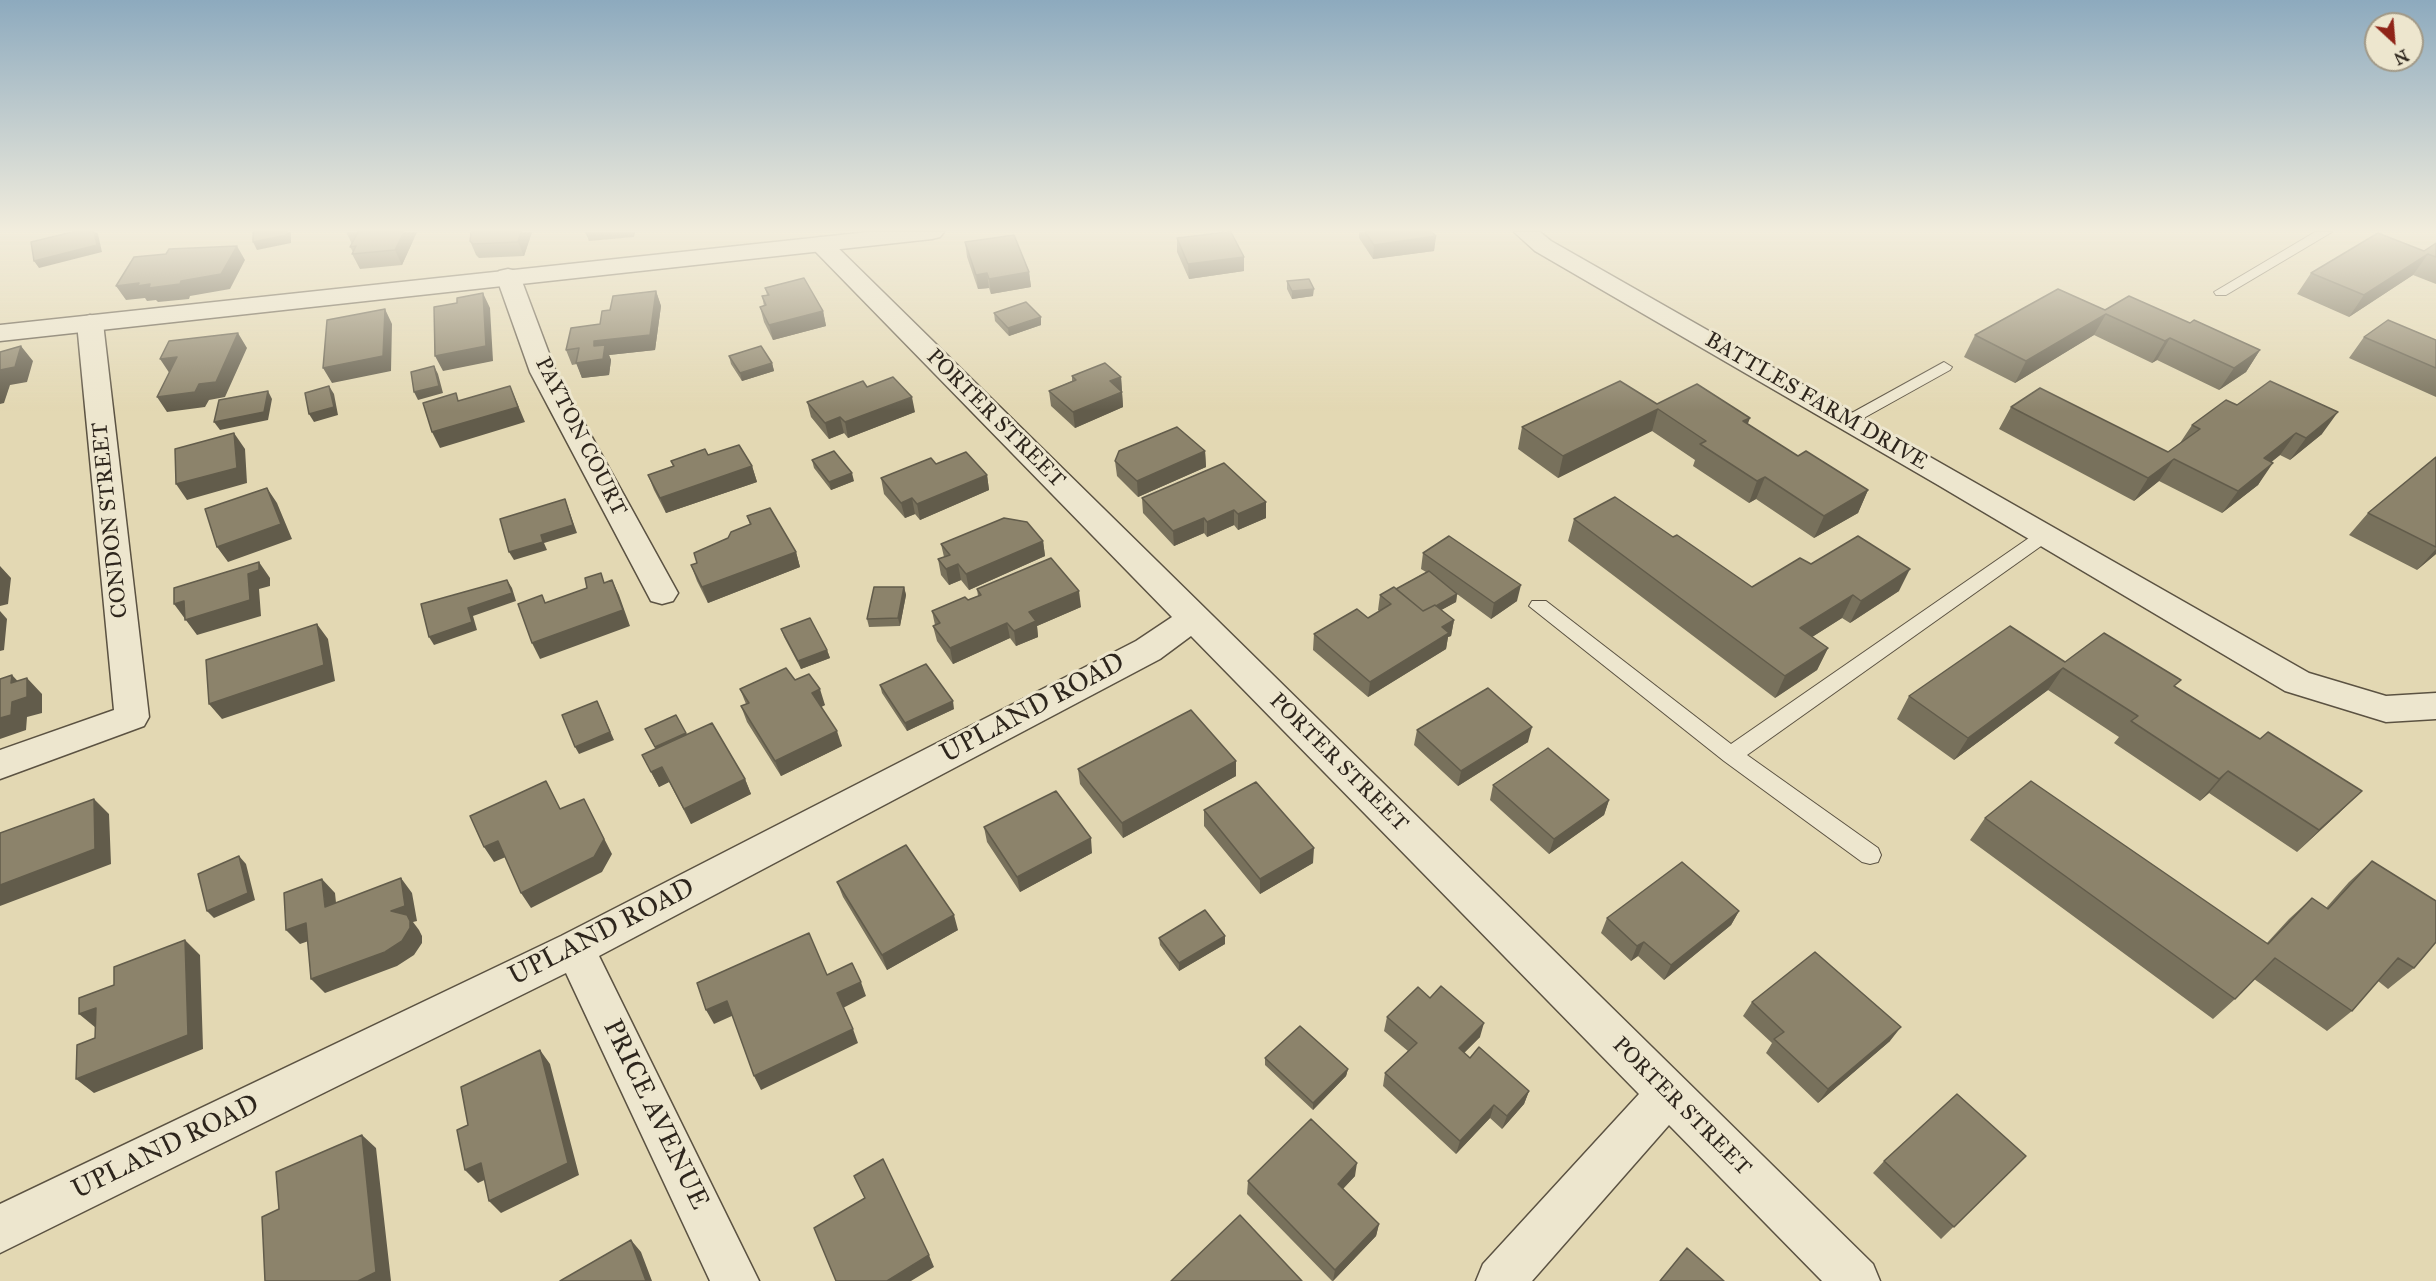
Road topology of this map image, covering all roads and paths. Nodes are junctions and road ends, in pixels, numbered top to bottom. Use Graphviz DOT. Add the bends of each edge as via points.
graph roads {
  1 [pos="368,292"];
  2 [pos="514,292"];
  3 [pos="869,292"];
  4 [pos="1623,292"];
  5 [pos="90,323"];
  6 [pos="0,333"];
  7 [pos="1944,367"];
  8 [pos="1847,420"];
  9 [pos="2045,535"];
  10 [pos="662,593"];
  11 [pos="1539,606"];
  12 [pos="1194,618"];
  13 [pos="2436,706"];
  14 [pos="1731,755"];
  15 [pos="0,765"];
  16 [pos="1870,855"];
  17 [pos="575,949"];
  18 [pos="1668,1094"];
  19 [pos="0,1229"];
  20 [pos="735,1281"];
  21 [pos="1500,1281"];
  22 [pos="1856,1281"];
  1 -- 5 [label="street"];
  2 -- 10 [label="street, PAYTON COURT" via="543,372"];
  3 -- 12 [label="street, PORTER STREET"];
  4 -- 8 [label="street, BATTLES FARM DRIVE"];
  5 -- 6 [label="street"];
  5 -- 15 [label="street, CONDON STREET" via="132,717"];
  7 -- 8 [label="lane"];
  8 -- 9 [label="street, BATTLES FARM DRIVE"];
  9 -- 13 [label="street, BATTLES FARM DRIVE" via="2297,682 2386,709"];
  9 -- 14 [label="lane"];
  11 -- 14 [label="lane"];
  12 -- 17 [label="street, UPLAND ROAD" via="1148,650"];
  12 -- 18 [label="street, PORTER STREET"];
  14 -- 16 [label="lane"];
  17 -- 19 [label="street, UPLAND ROAD"];
  17 -- 20 [label="street, PRICE AVENUE"];
  18 -- 21 [label="street"];
  18 -- 22 [label="street, PORTER STREET"];
}
